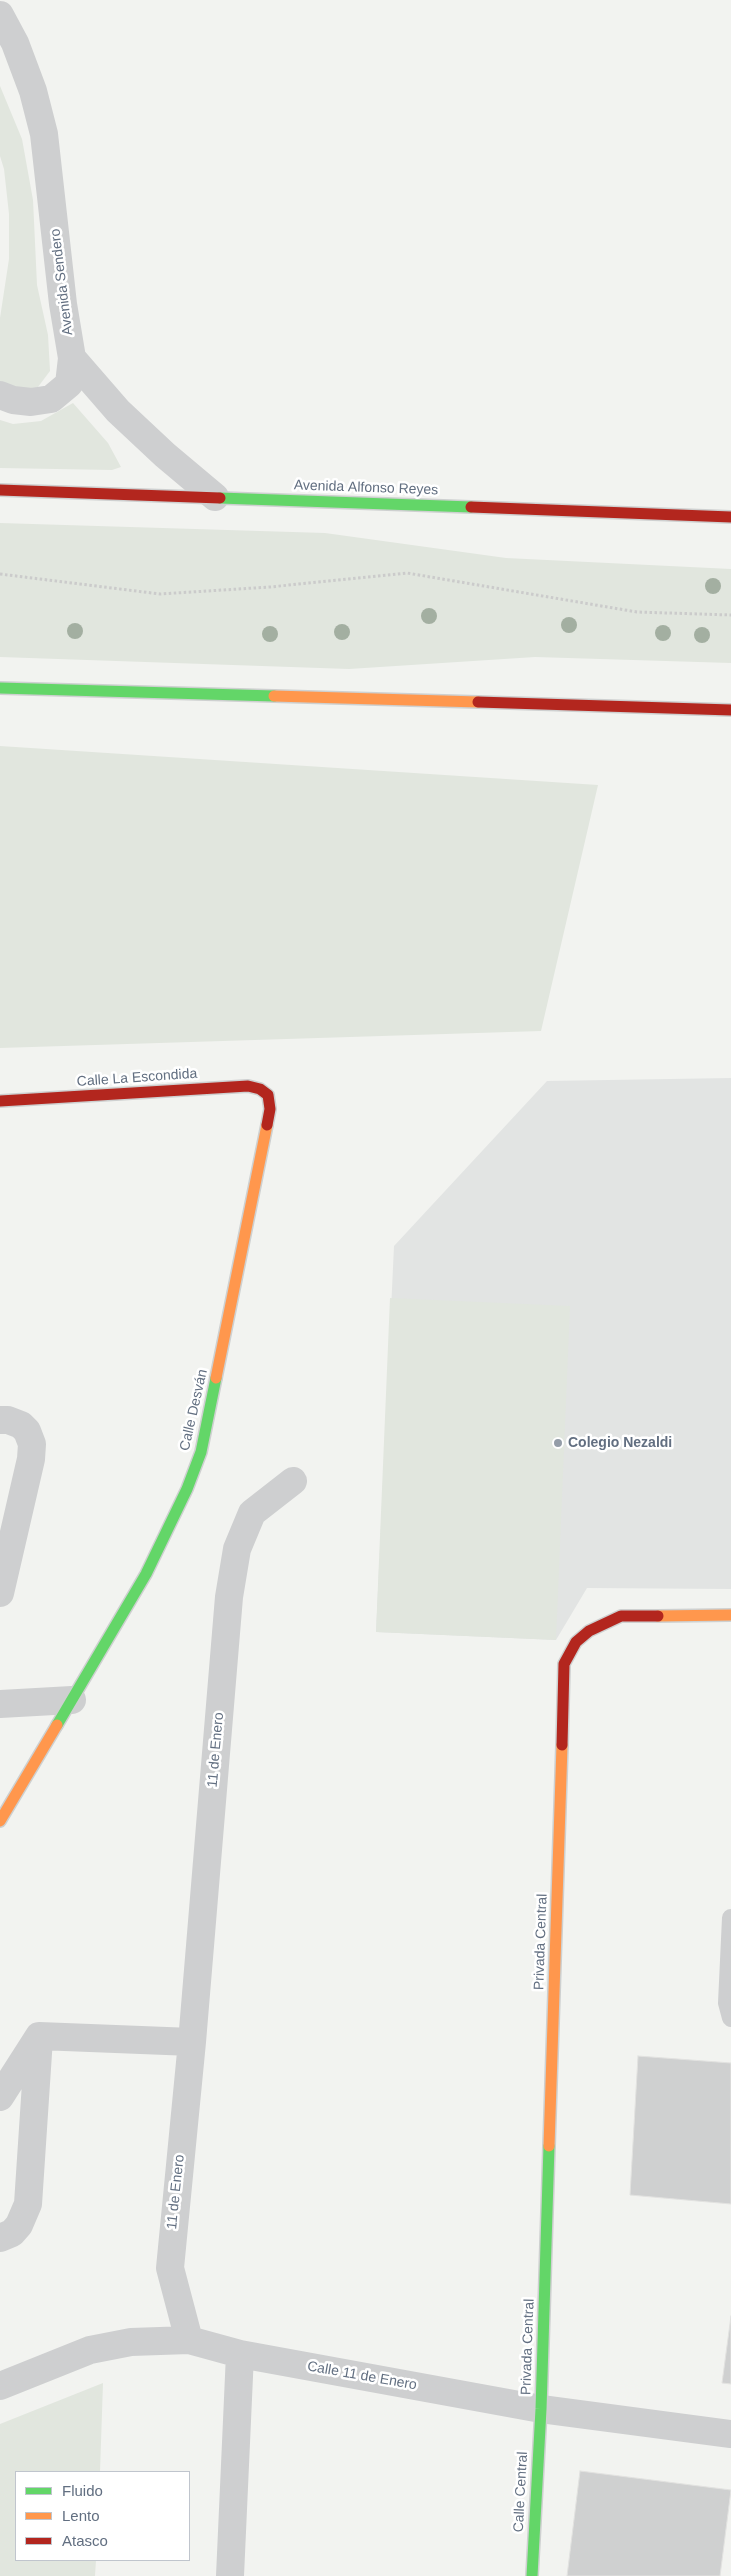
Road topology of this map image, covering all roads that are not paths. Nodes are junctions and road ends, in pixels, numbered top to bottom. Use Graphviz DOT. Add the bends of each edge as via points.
graph roads {
  1 [pos="0,15"];
  2 [pos="72,358"];
  3 [pos="0,395"];
  4 [pos="0,490"];
  5 [pos="215,497"];
  6 [pos="731,517"];
  7 [pos="0,688"];
  8 [pos="731,710"];
  9 [pos="0,1101"];
  10 [pos="269,1101"];
  11 [pos="0,1420"];
  12 [pos="293,1481"];
  13 [pos="0,1593"];
  14 [pos="731,1615"];
  15 [pos="72,1700"];
  16 [pos="0,1704"];
  17 [pos="0,1821"];
  18 [pos="731,1918"];
  19 [pos="731,2018"];
  20 [pos="40,2036"];
  21 [pos="192,2042"];
  22 [pos="0,2097"];
  23 [pos="0,2238"];
  24 [pos="189,2340"];
  25 [pos="240,2354"];
  26 [pos="0,2386"];
  27 [pos="541,2409"];
  28 [pos="731,2434"];
  29 [pos="230,2576"];
  30 [pos="532,2576"];
  1 -- 2 [label="street, Avenida Sendero" via="15,43 33,91 44,134"];
  2 -- 3 [label="street" via="68,384 51,398 31,402"];
  2 -- 5 [label="street" via="118,411"];
  4 -- 5 [label="street, Avenida Alfonso Reyes"];
  5 -- 6 [label="street, Avenida Alfonso Reyes"];
  7 -- 8 [label="street"];
  9 -- 10 [label="street, Calle La Escondida" via="248,1086 260,1089 268,1095"];
  10 -- 15 [label="street, Calle Desván" via="270,1117 201,1452 146,1574"];
  11 -- 13 [label="street" via="21,1425 32,1444"];
  12 -- 21 [label="street, 11 de Enero" via="252,1513 236,1558 229,1597"];
  14 -- 27 [label="street, Privada Central" via="621,1616 589,1631 576,1642 564,1664"];
  15 -- 16 [label="street"];
  15 -- 17 [label="street, Calle Desván"];
  18 -- 19 [label="lane" via="727,2003"];
  20 -- 21 [label="street"];
  20 -- 22 [label="street"];
  20 -- 23 [label="street" via="28,2204 20,2225"];
  21 -- 24 [label="street, 11 de Enero" via="170,2268"];
  24 -- 25 [label="street, Calle 11 de Enero"];
  24 -- 26 [label="street, Calle 11 de Enero" via="131,2342 90,2350"];
  25 -- 27 [label="street, Calle 11 de Enero"];
  25 -- 29 [label="street"];
  27 -- 28 [label="street, Calle 11 de Enero"];
  27 -- 30 [label="street, Calle Central"];
}
